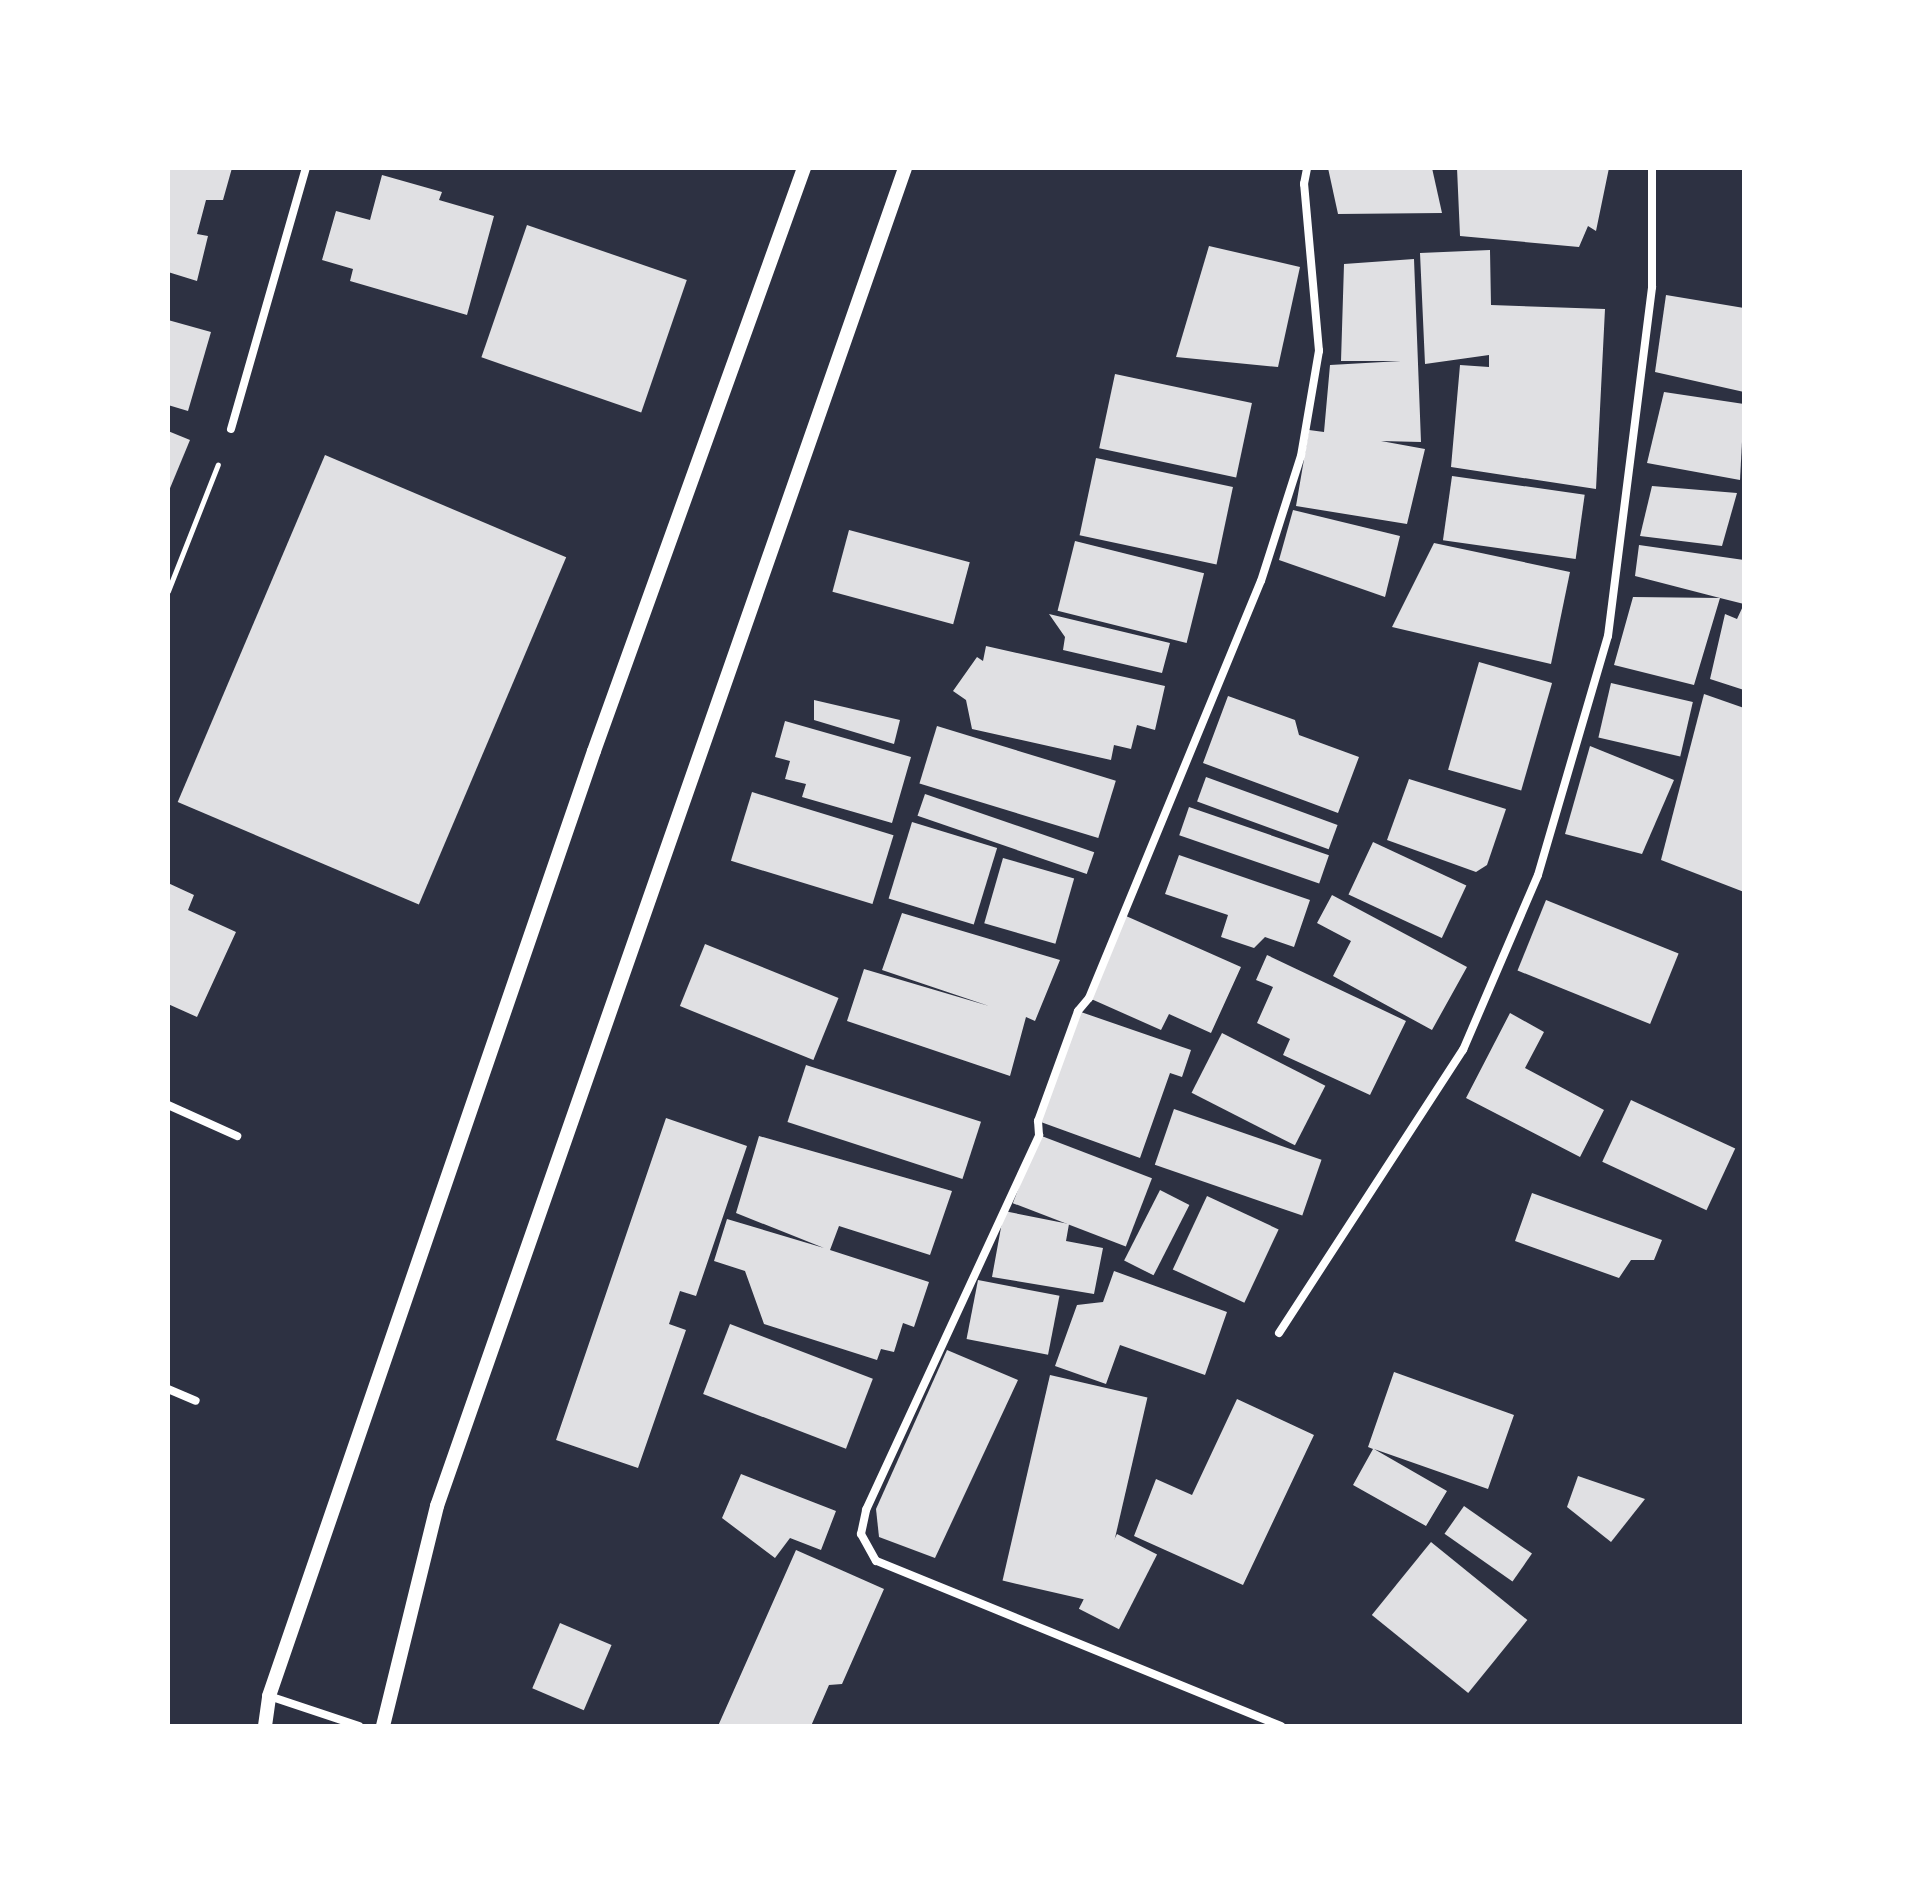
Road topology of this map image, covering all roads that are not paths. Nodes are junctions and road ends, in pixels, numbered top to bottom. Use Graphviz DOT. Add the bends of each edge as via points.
graph roads {
  1 [pos="306,168"];
  2 [pos="804,168"];
  3 [pos="905,168"];
  4 [pos="1307,168"];
  5 [pos="1652,168"];
  6 [pos="231,429"];
  7 [pos="168,1105"];
  8 [pos="237,1136"];
  9 [pos="1279,1333"];
  10 [pos="168,1389"];
  11 [pos="196,1401"];
  12 [pos="269,1696"];
  13 [pos="265,1726"];
  14 [pos="359,1726"];
  15 [pos="383,1726"];
  16 [pos="1281,1726"];
  1 -- 6 [label="street"];
  2 -- 12 [label="street" via="594,751"];
  3 -- 15 [label="street" via="437,1506"];
  4 -- 16 [label="street" via="1304,184 1319,351 1301,456 1261,581 1089,998 1078,1011 1038,1121 1039,1135 866,1510 861,1534 876,1561"];
  5 -- 9 [label="street" via="1652,287 1608,636 1538,875 1463,1050"];
  7 -- 8 [label="street"];
  10 -- 11 [label="street"];
  12 -- 13 [label="street"];
  12 -- 14 [label="street"];
}
